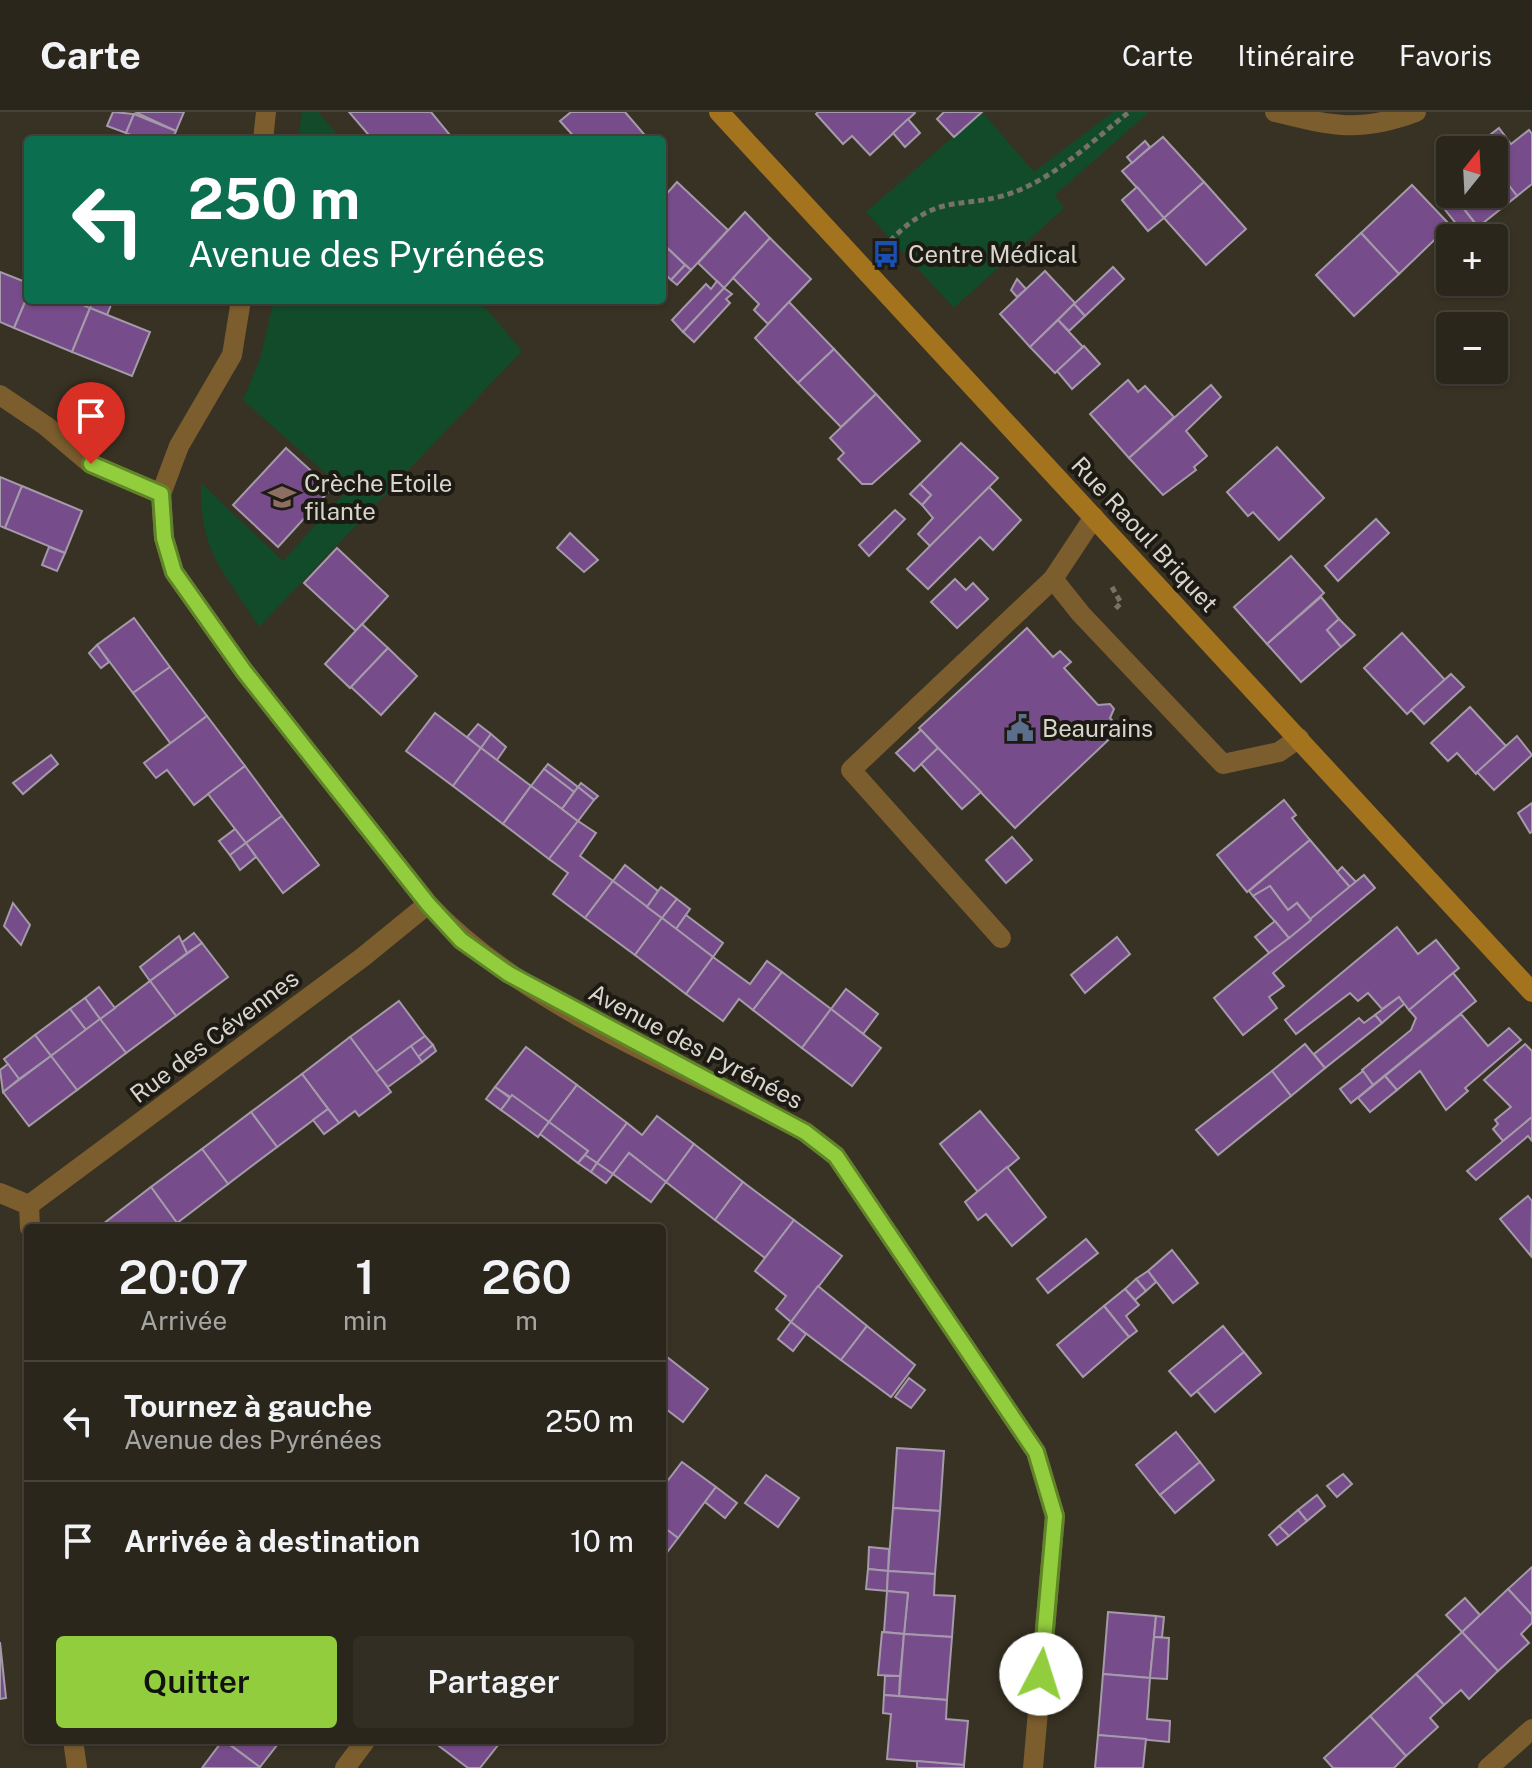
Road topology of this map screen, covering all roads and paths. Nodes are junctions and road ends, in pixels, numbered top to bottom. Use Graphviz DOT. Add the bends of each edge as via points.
graph roads {
  1 [pos="266,112"];
  2 [pos="719,112"];
  3 [pos="1129,112"];
  4 [pos="1275,112"];
  5 [pos="1416,112"];
  6 [pos="263,136"];
  7 [pos="855,260"];
  8 [pos="240,304"];
  9 [pos="0,395"];
  10 [pos="161,494"];
  11 [pos="1094,517"];
  12 [pos="1053,579"];
  13 [pos="1299,738"];
  14 [pos="428,904"];
  15 [pos="1001,938"];
  16 [pos="1529,984"];
  17 [pos="0,1193"];
  18 [pos="29,1205"];
  19 [pos="30,1224"];
  20 [pos="1532,1729"];
  21 [pos="74,1744"];
  22 [pos="363,1744"];
  23 [pos="77,1768"];
  24 [pos="345,1768"];
  25 [pos="1033,1768"];
  26 [pos="1488,1768"];
  1 -- 6 [label="street"];
  2 -- 7 [label="main road, Rue Raoul Briquet"];
  3 -- 7 [label="path" via="1043,178 997,196 938,206 911,220 890,241 870,244"];
  4 -- 5 [label="street" via="1345,127 1382,125"];
  7 -- 11 [label="main road, Rue Raoul Briquet"];
  8 -- 10 [label="street, Avenue des Pyrénées" via="232,355 179,446"];
  9 -- 10 [label="street" via="91,464"];
  10 -- 14 [label="street, Avenue des Pyrénées" via="164,538 174,572 244,671"];
  11 -- 12 [label="street"];
  11 -- 13 [label="main road, Rue Raoul Briquet"];
  12 -- 13 [label="street" via="1223,764 1279,752"];
  12 -- 15 [label="street" via="851,770"];
  13 -- 16 [label="main road, Rue Raoul Briquet"];
  14 -- 18 [label="street, Rue des Cévennes"];
  14 -- 25 [label="street, Avenue des Pyrénées" via="461,940 509,974 805,1132 836,1156 1036,1452 1049,1485 1055,1516"];
  17 -- 18 [label="street"];
  18 -- 19 [label="street"];
  20 -- 26 [label="street"];
  21 -- 23 [label="street"];
  22 -- 24 [label="street"];
}
